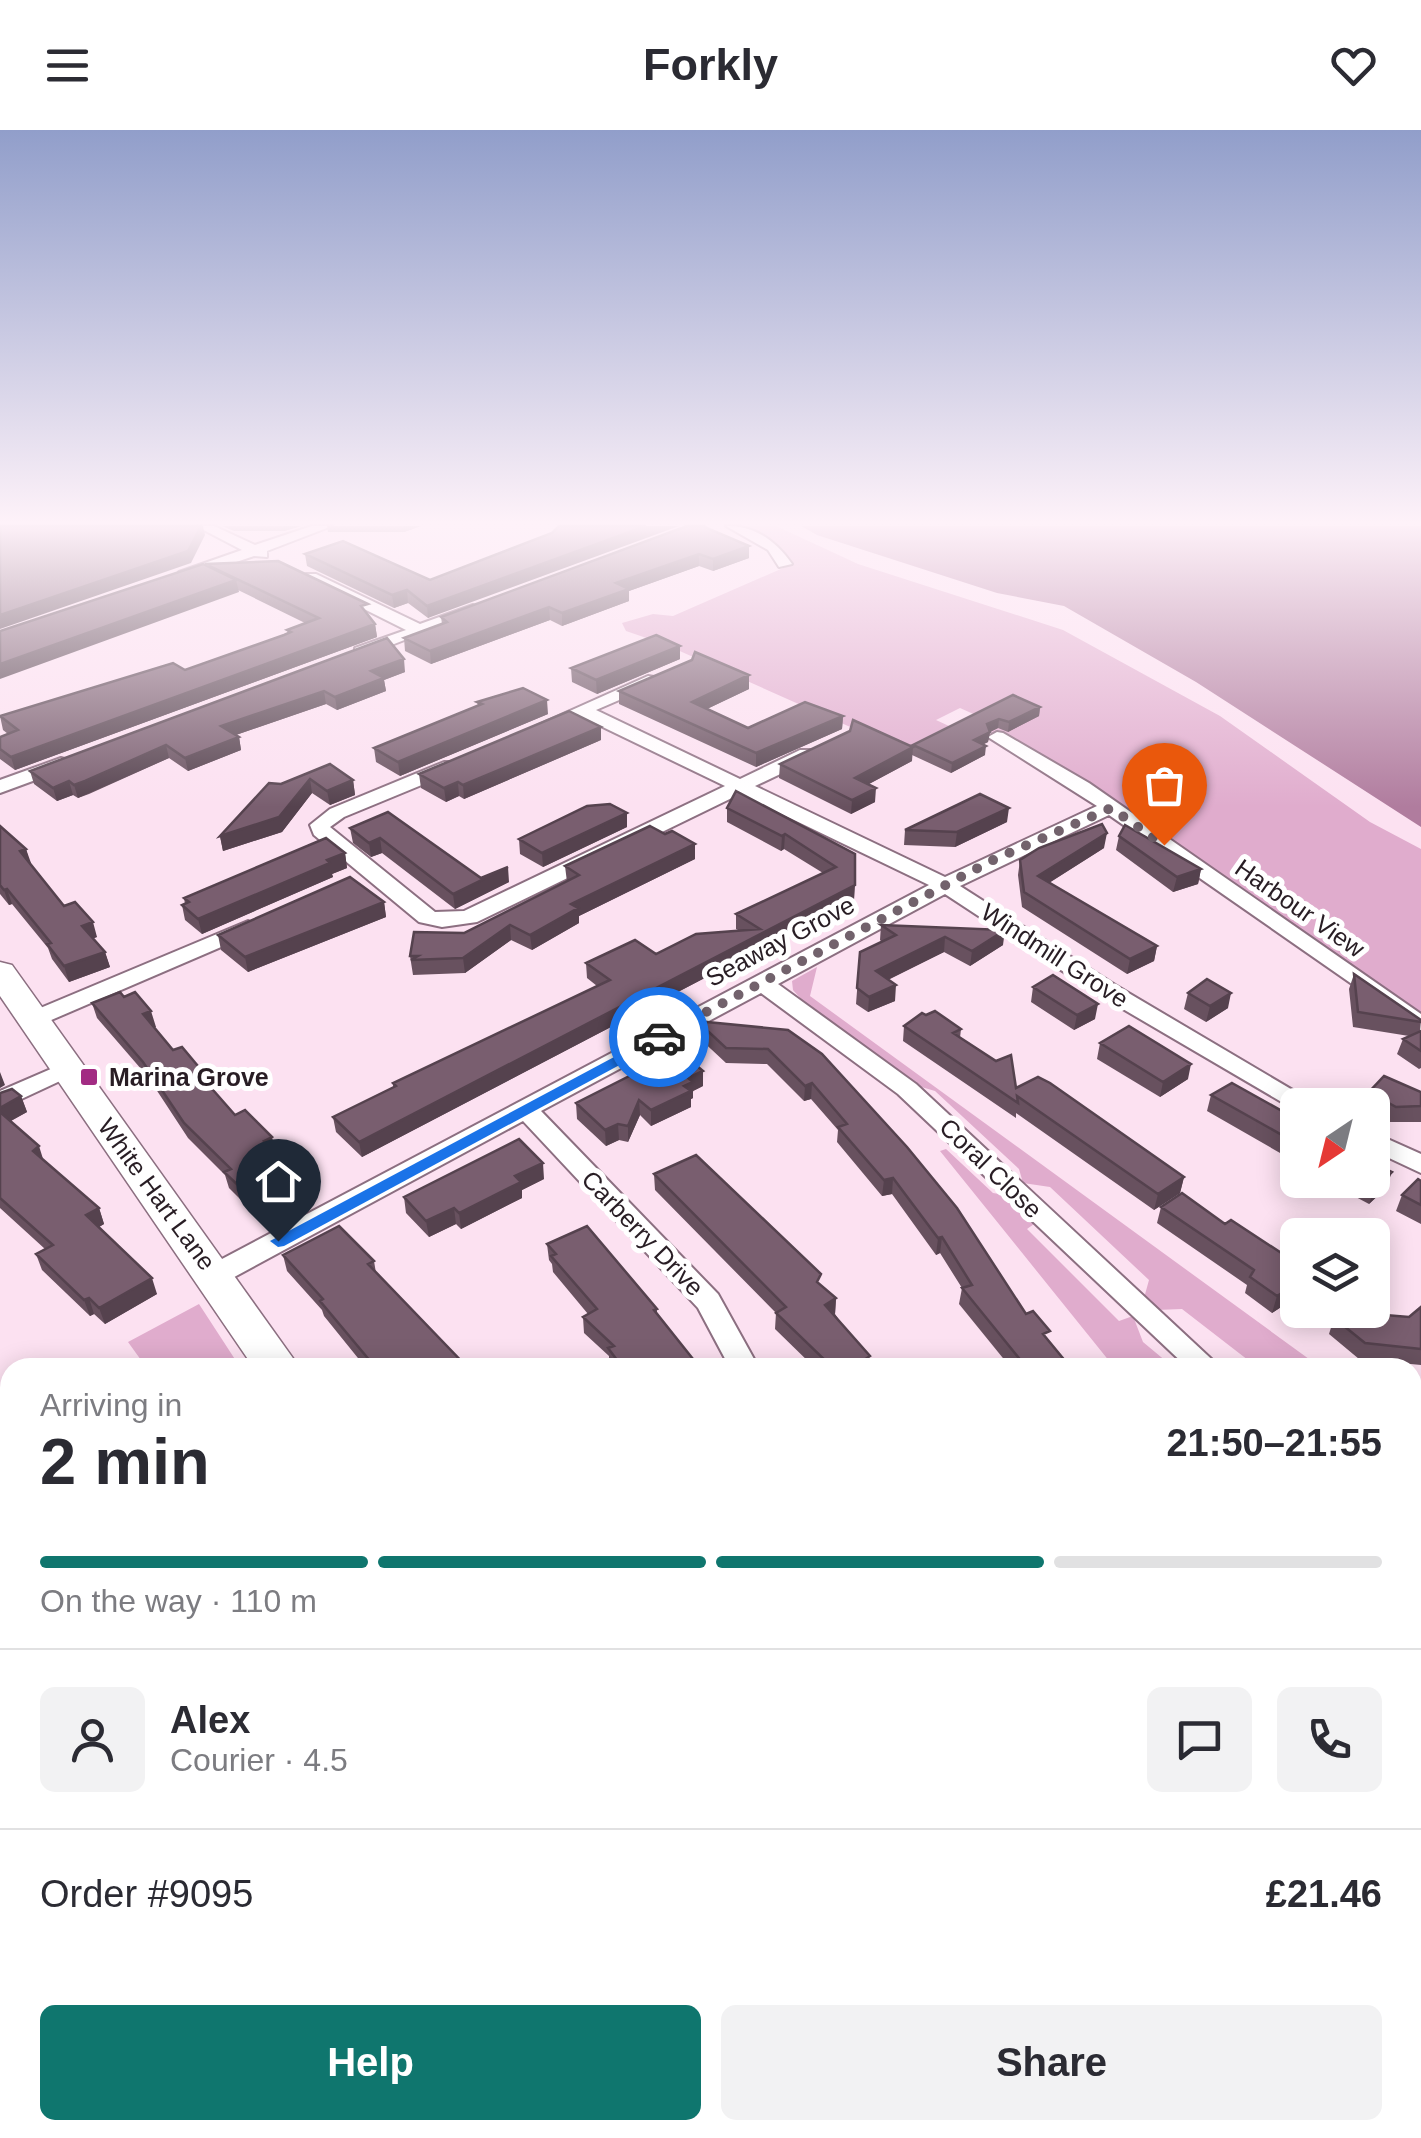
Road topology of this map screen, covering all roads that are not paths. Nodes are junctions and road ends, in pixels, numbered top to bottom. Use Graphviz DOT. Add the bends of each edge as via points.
graph roads {
  1 [pos="398,620"];
  2 [pos="446,620"];
  3 [pos="419,630"];
  4 [pos="346,657"];
  5 [pos="670,672"];
  6 [pos="582,710"];
  7 [pos="532,731"];
  8 [pos="997,737"];
  9 [pos="826,745"];
  10 [pos="475,756"];
  11 [pos="73,760"];
  12 [pos="741,785"];
  13 [pos="0,787"];
  14 [pos="1111,808"];
  15 [pos="945,885"];
  16 [pos="271,917"];
  17 [pos="0,972"];
  18 [pos="762,982"];
  19 [pos="34,1019"];
  20 [pos="1421,1025"];
  21 [pos="68,1069"];
  22 [pos="1280,1090"];
  23 [pos="0,1101"];
  24 [pos="526,1110"];
  25 [pos="1390,1149"];
  26 [pos="1421,1164"];
  27 [pos="215,1275"];
  28 [pos="271,1358"];
  29 [pos="739,1358"];
  30 [pos="1196,1358"];
  1 -- 3 [label="street"];
  2 -- 3 [label="street"];
  3 -- 4 [label="street"];
  5 -- 6 [label="street"];
  6 -- 7 [label="street"];
  6 -- 12 [label="street, Windmill Grove"];
  8 -- 14 [label="street, Harbour View"];
  9 -- 12 [label="street"];
  10 -- 12 [label="street" via="326,820 320,825 324,835 364,876 442,921 470,917"];
  11 -- 13 [label="street"];
  12 -- 15 [label="street, Windmill Grove"];
  14 -- 15 [label="street, Seaway Grove"];
  14 -- 20 [label="street, Harbour View"];
  15 -- 18 [label="street, Seaway Grove"];
  15 -- 22 [label="street, Windmill Grove" via="1107,990"];
  16 -- 19 [label="street"];
  17 -- 19 [label="street, White Hart Lane"];
  18 -- 24 [label="street, Seaway Grove"];
  18 -- 30 [label="street, Coral Close" via="906,1089"];
  19 -- 21 [label="street, White Hart Lane"];
  21 -- 23 [label="street"];
  21 -- 27 [label="street, White Hart Lane"];
  24 -- 27 [label="street, Seaway Grove"];
  24 -- 29 [label="street, Carberry Drive" via="708,1300"];
  25 -- 26 [label="street"];
  27 -- 28 [label="street, White Hart Lane"];
}
